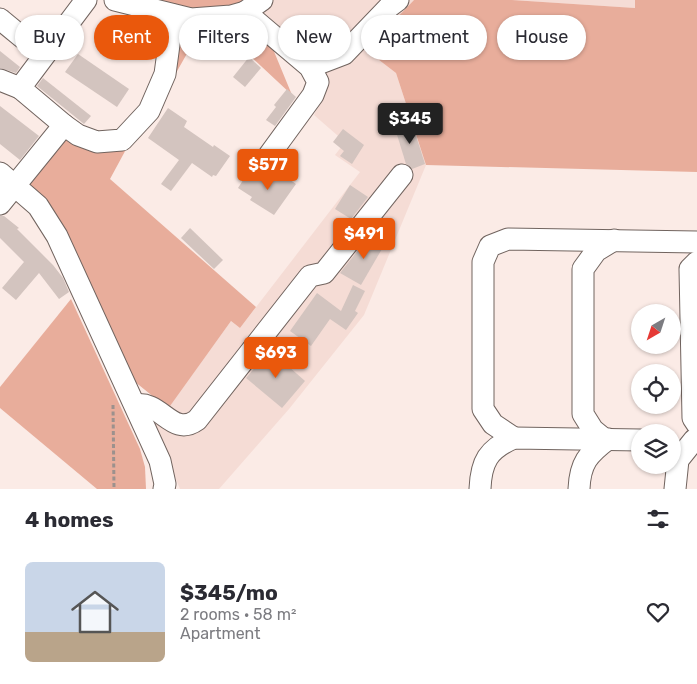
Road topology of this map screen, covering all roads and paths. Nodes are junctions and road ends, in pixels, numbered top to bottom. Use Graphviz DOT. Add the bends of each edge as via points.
graph roads {
  1 [pos="115,0"];
  2 [pos="398,0"];
  3 [pos="76,3"];
  4 [pos="254,6"];
  5 [pos="172,15"];
  6 [pos="0,19"];
  7 [pos="15,31"];
  8 [pos="310,67"];
  9 [pos="0,80"];
  10 [pos="20,88"];
  11 [pos="64,125"];
  12 [pos="259,169"];
  13 [pos="402,175"];
  14 [pos="8,179"];
  15 [pos="0,204"];
  16 [pos="614,240"];
  17 [pos="697,242"];
  18 [pos="697,262"];
  19 [pos="113,404"];
  20 [pos="134,405"];
  21 [pos="696,435"];
  22 [pos="514,438"];
  23 [pos="681,438"];
  24 [pos="606,439"];
  25 [pos="631,440"];
  26 [pos="114,489"];
  27 [pos="164,489"];
  28 [pos="480,489"];
  29 [pos="579,489"];
  30 [pos="674,489"];
  1 -- 5 [label="street"];
  2 -- 8 [label="street" via="344,54"];
  3 -- 10 [label="street"];
  4 -- 5 [label="street" via="231,16 191,19"];
  4 -- 8 [label="street"];
  5 -- 11 [label="street" via="165,74 149,111 122,140 97,142"];
  6 -- 7 [label="street"];
  8 -- 12 [label="street" via="318,82 313,95"];
  9 -- 10 [label="street"];
  10 -- 11 [label="street"];
  11 -- 14 [label="street"];
  13 -- 20 [label="street" via="324,273 310,276 197,420 190,425 178,425 154,408"];
  14 -- 15 [label="street"];
  14 -- 20 [label="street" via="38,206 57,236"];
  16 -- 17 [label="street"];
  16 -- 22 [label="street" via="508,239 490,246 482,262 483,409 493,424"];
  16 -- 24 [label="street" via="596,251 583,269 583,414 593,430"];
  18 -- 21 [label="street" via="690,269"];
  19 -- 26 [label="path"];
  20 -- 27 [label="street" via="160,461"];
  21 -- 23 [label="street"];
  21 -- 30 [label="street" via="678,460"];
  22 -- 24 [label="street"];
  22 -- 28 [label="street" via="499,444 488,457 481,471"];
  24 -- 25 [label="street"];
  24 -- 29 [label="street" via="585,461"];
}
